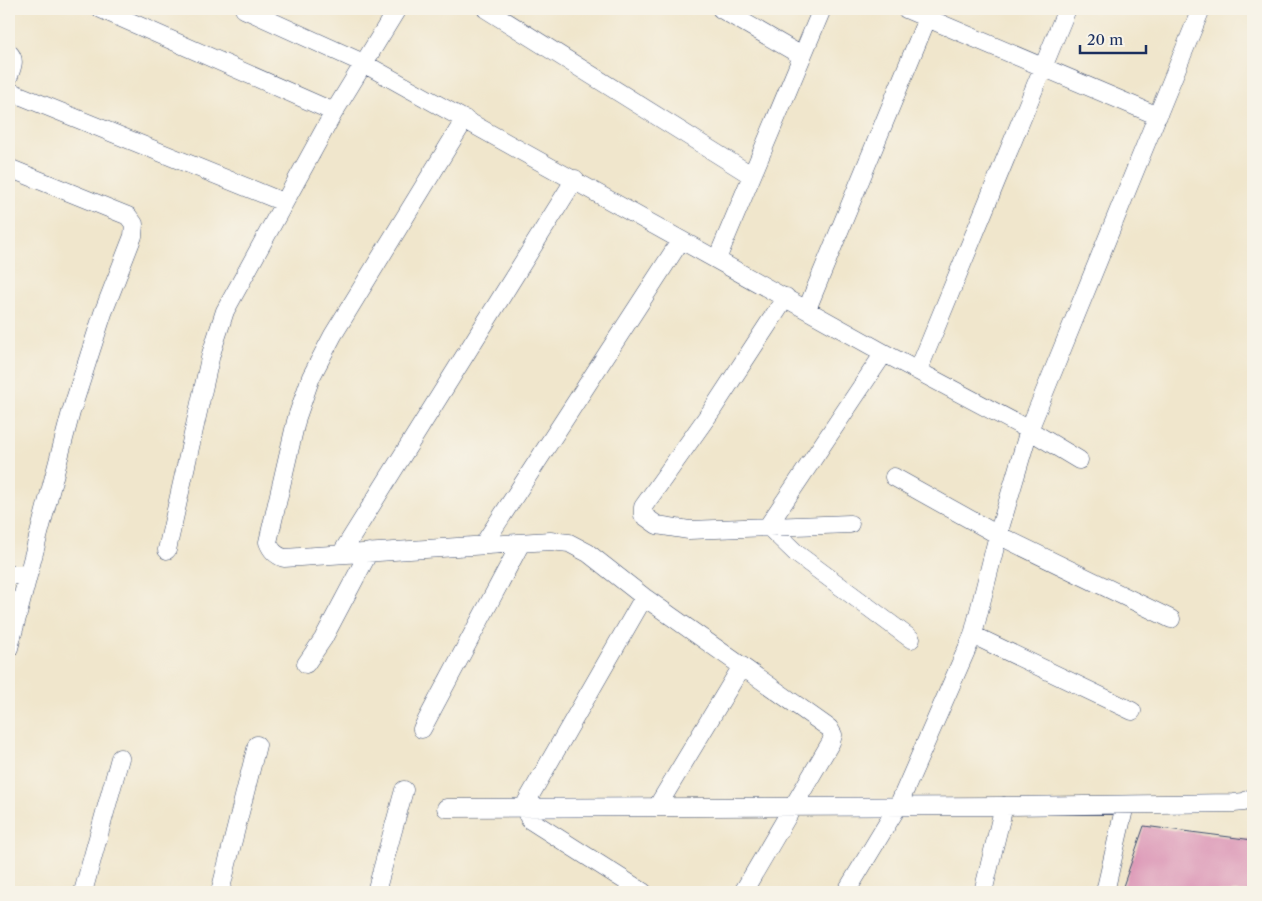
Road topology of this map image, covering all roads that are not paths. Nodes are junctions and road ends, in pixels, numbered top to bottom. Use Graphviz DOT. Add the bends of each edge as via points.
graph roads {
  1 [pos="101,9"];
  2 [pos="244,9"];
  3 [pos="397,9"];
  4 [pos="486,9"];
  5 [pos="720,9"];
  6 [pos="822,9"];
  7 [pos="906,9"];
  8 [pos="1067,9"];
  9 [pos="1201,9"];
  10 [pos="929,13"];
  11 [pos="9,53"];
  12 [pos="802,56"];
  13 [pos="363,63"];
  14 [pos="1043,66"];
  15 [pos="9,76"];
  16 [pos="9,92"];
  17 [pos="334,112"];
  18 [pos="1158,116"];
  19 [pos="464,119"];
  20 [pos="9,168"];
  21 [pos="751,175"];
  22 [pos="575,179"];
  23 [pos="283,202"];
  24 [pos="681,240"];
  25 [pos="717,259"];
  26 [pos="786,298"];
  27 [pos="807,309"];
  28 [pos="884,353"];
  29 [pos="918,371"];
  30 [pos="1030,430"];
  31 [pos="1079,460"];
  32 [pos="894,477"];
  33 [pos="850,524"];
  34 [pos="768,526"];
  35 [pos="998,535"];
  36 [pos="521,543"];
  37 [pos="483,545"];
  38 [pos="167,550"];
  39 [pos="369,552"];
  40 [pos="341,554"];
  41 [pos="28,574"];
  42 [pos="9,576"];
  43 [pos="644,597"];
  44 [pos="1171,619"];
  45 [pos="973,635"];
  46 [pos="911,639"];
  47 [pos="9,648"];
  48 [pos="306,664"];
  49 [pos="742,666"];
  50 [pos="1132,712"];
  51 [pos="422,729"];
  52 [pos="257,745"];
  53 [pos="120,758"];
  54 [pos="404,790"];
  55 [pos="1253,797"];
  56 [pos="1125,804"];
  57 [pos="793,806"];
  58 [pos="898,806"];
  59 [pos="1004,806"];
  60 [pos="657,807"];
  61 [pos="446,808"];
  62 [pos="525,809"];
  63 [pos="83,892"];
  64 [pos="220,892"];
  65 [pos="376,892"];
  66 [pos="643,892"];
  67 [pos="743,892"];
  68 [pos="846,892"];
  69 [pos="983,892"];
  70 [pos="1105,892"];
  1 -- 17 [label="street"];
  2 -- 13 [label="street"];
  3 -- 13 [label="street"];
  4 -- 21 [label="street"];
  5 -- 12 [label="street"];
  6 -- 12 [label="street"];
  7 -- 10 [label="street"];
  8 -- 14 [label="street"];
  9 -- 18 [label="street"];
  10 -- 14 [label="street"];
  10 -- 27 [label="street"];
  11 -- 15 [label="street" via="13,58"];
  12 -- 21 [label="street"];
  13 -- 17 [label="street"];
  13 -- 19 [label="street"];
  14 -- 18 [label="street"];
  14 -- 29 [label="street"];
  16 -- 23 [label="street"];
  17 -- 23 [label="street"];
  18 -- 30 [label="street"];
  19 -- 22 [label="street"];
  19 -- 40 [label="street" via="310,376 297,417 268,542 278,556 284,558"];
  20 -- 41 [label="street" via="128,216 134,224 134,236 103,313 71,412"];
  21 -- 25 [label="street"];
  22 -- 24 [label="street"];
  22 -- 40 [label="street"];
  23 -- 38 [label="street" via="225,311"];
  24 -- 25 [label="street"];
  24 -- 37 [label="street"];
  25 -- 26 [label="street"];
  26 -- 27 [label="street"];
  26 -- 34 [label="street" via="643,507 643,514 649,520 668,528"];
  27 -- 28 [label="street"];
  28 -- 29 [label="street"];
  28 -- 34 [label="street"];
  29 -- 30 [label="street"];
  30 -- 31 [label="street"];
  30 -- 35 [label="street"];
  32 -- 35 [label="street"];
  33 -- 34 [label="street"];
  34 -- 46 [label="street" via="797,554"];
  35 -- 44 [label="street"];
  35 -- 45 [label="street"];
  36 -- 37 [label="street"];
  36 -- 43 [label="street" via="550,541 568,544 588,553"];
  36 -- 51 [label="street"];
  37 -- 39 [label="street"];
  39 -- 40 [label="street"];
  39 -- 48 [label="street" via="323,639"];
  41 -- 42 [label="street"];
  41 -- 47 [label="street"];
  43 -- 49 [label="street"];
  43 -- 62 [label="street" via="526,801"];
  45 -- 50 [label="street"];
  45 -- 58 [label="street"];
  49 -- 57 [label="street" via="829,728 833,735"];
  49 -- 60 [label="street"];
  52 -- 64 [label="street"];
  53 -- 63 [label="street"];
  54 -- 65 [label="street"];
  55 -- 56 [label="street" via="1234,803"];
  56 -- 59 [label="street"];
  56 -- 70 [label="street"];
  57 -- 58 [label="street"];
  57 -- 60 [label="street"];
  57 -- 67 [label="street"];
  58 -- 59 [label="street"];
  58 -- 68 [label="street"];
  59 -- 69 [label="street"];
  60 -- 62 [label="street"];
  61 -- 62 [label="street"];
  62 -- 66 [label="street" via="530,820"];
}
